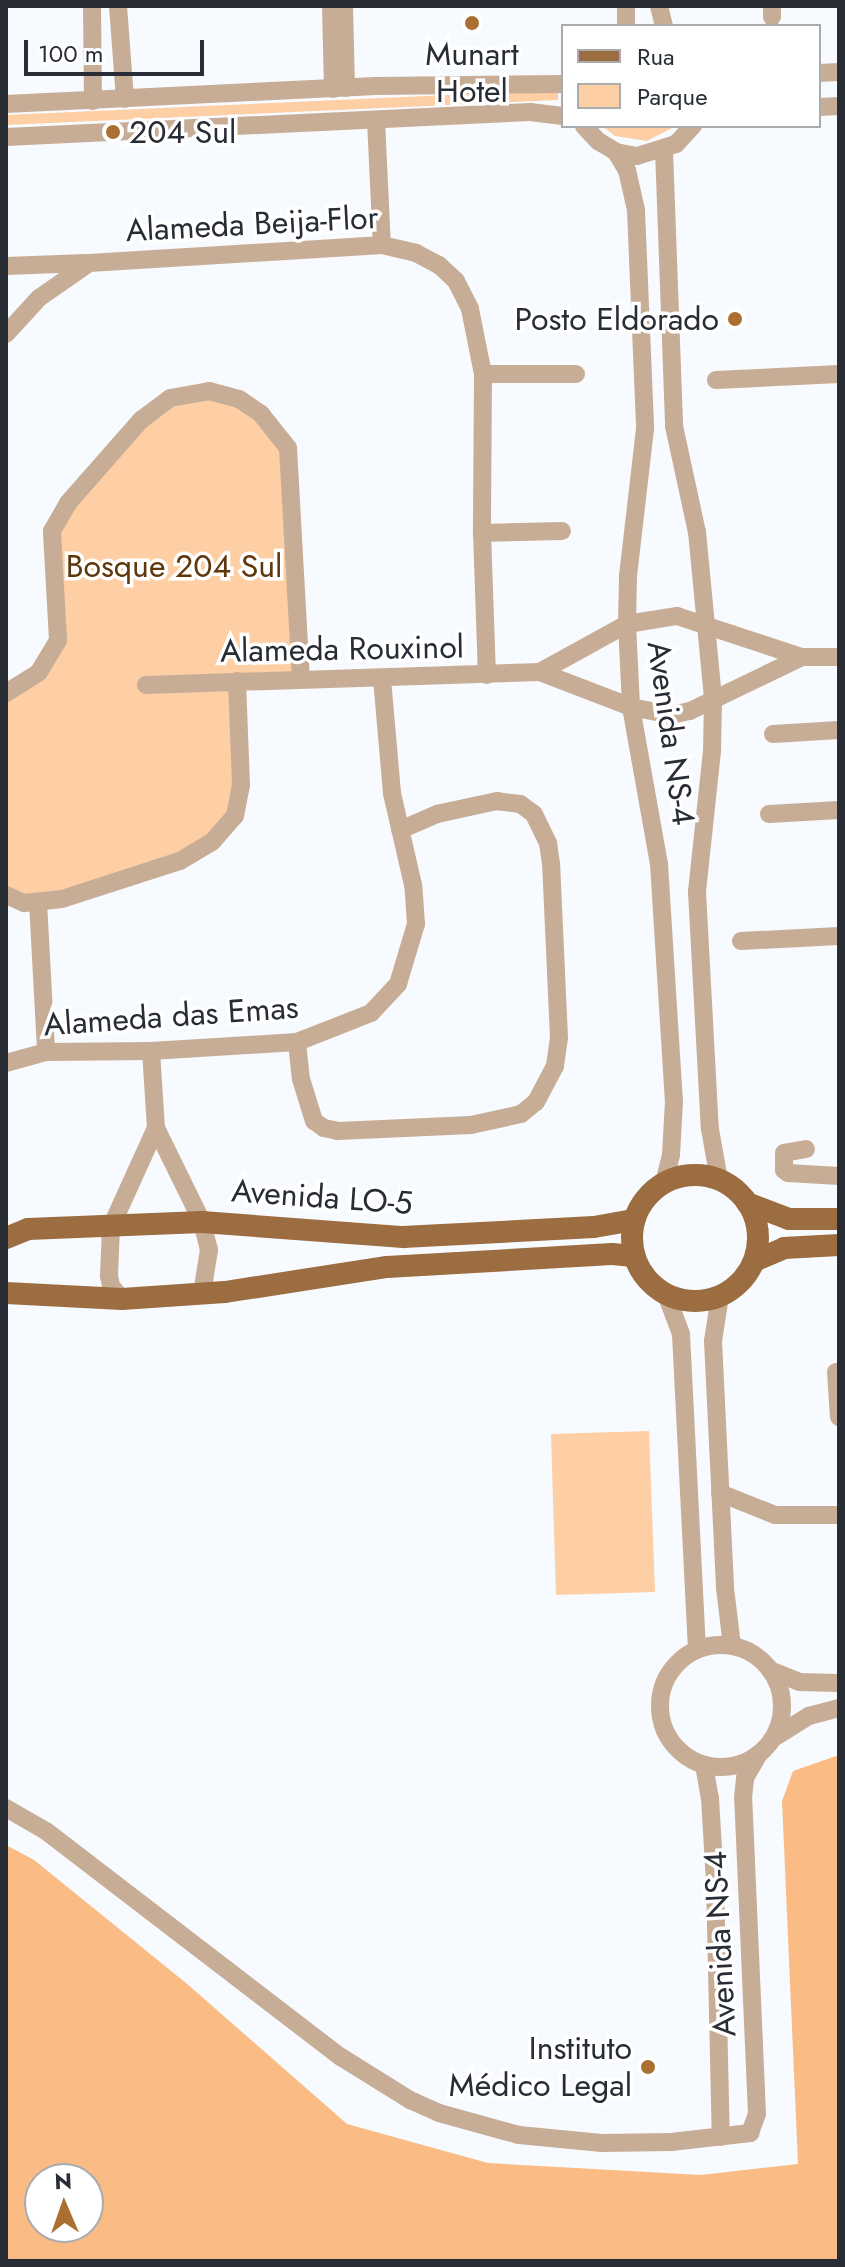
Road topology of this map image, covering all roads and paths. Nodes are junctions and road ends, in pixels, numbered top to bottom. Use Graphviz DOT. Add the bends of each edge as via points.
graph roads {
  1 [pos="92,6"];
  2 [pos="118,6"];
  3 [pos="331,6"];
  4 [pos="344,6"];
  5 [pos="561,84"];
  6 [pos="340,89"];
  7 [pos="125,99"];
  8 [pos="93,101"];
  9 [pos="6,104"];
  10 [pos="561,116"];
  11 [pos="376,120"];
  12 [pos="586,128"];
  13 [pos="691,128"];
  14 [pos="6,137"];
  15 [pos="664,150"];
  16 [pos="616,152"];
  17 [pos="382,245"];
  18 [pos="89,263"];
  19 [pos="6,266"];
  20 [pos="6,334"];
  21 [pos="483,374"];
  22 [pos="576,374"];
  23 [pos="839,374"];
  24 [pos="716,380"];
  25 [pos="562,531"];
  26 [pos="482,533"];
  27 [pos="708,623"];
  28 [pos="627,624"];
  29 [pos="802,657"];
  30 [pos="839,657"];
  31 [pos="540,672"];
  32 [pos="487,675"];
  33 [pos="301,679"];
  34 [pos="382,679"];
  35 [pos="237,681"];
  36 [pos="146,685"];
  37 [pos="6,693"];
  38 [pos="713,699"];
  39 [pos="631,707"];
  40 [pos="839,730"];
  41 [pos="773,734"];
  42 [pos="839,810"];
  43 [pos="769,814"];
  44 [pos="400,830"];
  45 [pos="6,895"];
  46 [pos="38,902"];
  47 [pos="839,936"];
  48 [pos="741,941"];
  49 [pos="297,1042"];
  50 [pos="151,1051"];
  51 [pos="46,1052"];
  52 [pos="6,1063"];
  53 [pos="156,1128"];
  54 [pos="806,1149"];
  55 [pos="839,1176"];
  56 [pos="719,1180"];
  57 [pos="664,1183"];
  58 [pos="747,1203"];
  59 [pos="839,1219"];
  60 [pos="634,1220"];
  61 [pos="202,1222"];
  62 [pos="111,1227"];
  63 [pos="6,1238"];
  64 [pos="839,1245"];
  65 [pos="634,1256"];
  66 [pos="754,1261"];
  67 [pos="6,1293"];
  68 [pos="202,1293"];
  69 [pos="666,1294"];
  70 [pos="720,1296"];
  71 [pos="122,1299"];
  72 [pos="836,1372"];
  73 [pos="839,1417"];
  74 [pos="720,1493"];
  75 [pos="839,1515"];
  76 [pos="732,1646"];
  77 [pos="697,1650"];
  78 [pos="770,1670"];
  79 [pos="839,1683"];
  80 [pos="839,1708"];
  81 [pos="773,1739"];
  82 [pos="759,1754"];
  83 [pos="704,1765"];
  84 [pos="6,1808"];
  85 [pos="721,2137"];
  1 -- 8 [label="street"];
  2 -- 7 [label="street"];
  3 -- 6 [label="street"];
  4 -- 6 [label="street"];
  5 -- 6 [label="street"];
  6 -- 7 [label="street"];
  7 -- 8 [label="street"];
  8 -- 9 [label="street"];
  10 -- 11 [label="street" via="530,112"];
  11 -- 14 [label="street"];
  11 -- 17 [label="street"];
  12 -- 16 [label="street"];
  13 -- 15 [label="street"];
  15 -- 16 [label="street" via="637,156"];
  15 -- 27 [label="street, Avenida NS-4" via="674,426 697,532"];
  16 -- 28 [label="street, Avenida NS-4" via="627,170 636,210 645,429"];
  17 -- 18 [label="street, Alameda Beija-Flor"];
  17 -- 21 [label="street, Alameda Beija-Flor" via="416,253 456,281 478,334"];
  18 -- 19 [label="street"];
  18 -- 20 [label="street, Alameda Beija-Flor" via="39,298"];
  21 -- 22 [label="street"];
  21 -- 26 [label="street, Alameda Beija-Flor"];
  23 -- 24 [label="street"];
  25 -- 26 [label="street"];
  26 -- 32 [label="street, Alameda Beija-Flor"];
  27 -- 28 [label="street" via="677,616"];
  27 -- 29 [label="street"];
  27 -- 38 [label="street, Avenida NS-4"];
  28 -- 31 [label="street"];
  28 -- 39 [label="street, Avenida NS-4"];
  29 -- 30 [label="street"];
  29 -- 38 [label="street"];
  31 -- 32 [label="street, Alameda Rouxinol"];
  31 -- 39 [label="street"];
  32 -- 34 [label="street, Alameda Rouxinol"];
  33 -- 34 [label="street, Alameda Rouxinol"];
  33 -- 35 [label="street, Alameda Rouxinol"];
  33 -- 37 [label="street" via="288,448 261,414 239,399 209,391 170,398 141,420 68,503 52,531 58,640 39,672"];
  34 -- 44 [label="street, Alameda das Emas"];
  35 -- 36 [label="street, Alameda Rouxinol"];
  35 -- 46 [label="street" via="241,785 235,816 212,842 180,861"];
  38 -- 39 [label="street" via="671,715"];
  38 -- 56 [label="street, Avenida NS-4" via="697,892 710,1129"];
  39 -- 57 [label="street, Avenida NS-4" via="660,874 674,1101"];
  40 -- 41 [label="street"];
  42 -- 43 [label="street"];
  44 -- 49 [label="street, Alameda das Emas" via="416,924 398,984 371,1013"];
  44 -- 49 [label="street" via="437,814 497,801 520,804 534,814 551,864 559,1038 555,1066 536,1102 521,1114 471,1125 338,1131 314,1121"];
  45 -- 46 [label="street"];
  46 -- 51 [label="street"];
  47 -- 48 [label="street"];
  49 -- 50 [label="street, Alameda das Emas"];
  50 -- 51 [label="street, Alameda das Emas"];
  50 -- 53 [label="street"];
  51 -- 52 [label="street, Alameda das Emas"];
  53 -- 61 [label="street"];
  53 -- 62 [label="street"];
  54 -- 55 [label="street" via="784,1153 784,1170"];
  56 -- 57 [label="main road" via="691,1175"];
  56 -- 58 [label="main road"];
  57 -- 60 [label="main road" via="651,1192"];
  58 -- 59 [label="main road" via="789,1219"];
  58 -- 66 [label="main road" via="756,1222"];
  60 -- 61 [label="main road, Avenida LO-5" via="594,1227 403,1237"];
  60 -- 65 [label="main road"];
  61 -- 62 [label="main road, Avenida LO-5"];
  61 -- 68 [label="street" via="209,1250"];
  62 -- 63 [label="main road, Avenida LO-5" via="28,1229"];
  62 -- 71 [label="street" via="109,1276"];
  64 -- 66 [label="main road" via="784,1248"];
  65 -- 68 [label="main road, Avenida LO-5" via="387,1267"];
  65 -- 69 [label="main road" via="643,1274"];
  66 -- 70 [label="main road" via="740,1282"];
  67 -- 71 [label="main road, Avenida LO-5"];
  68 -- 71 [label="main road, Avenida LO-5"];
  69 -- 70 [label="main road" via="693,1301"];
  69 -- 77 [label="street" via="681,1334"];
  70 -- 74 [label="street" via="713,1341"];
  72 -- 73 [label="street"];
  74 -- 75 [label="street" via="775,1515"];
  74 -- 76 [label="street"];
  76 -- 77 [label="street"];
  76 -- 78 [label="street"];
  77 -- 83 [label="street" via="669,1674 659,1710 673,1744"];
  78 -- 79 [label="street" via="799,1682"];
  78 -- 81 [label="street" via="782,1704"];
  80 -- 81 [label="street" via="809,1716"];
  81 -- 82 [label="street"];
  82 -- 83 [label="street" via="742,1764"];
  82 -- 85 [label="street, Avenida NS-4" via="745,1778 743,1798 757,2114 750,2133"];
  83 -- 85 [label="street, Avenida NS-4" via="715,1881"];
  84 -- 85 [label="street" via="46,1831 341,2057 410,2100 480,2126 554,2141"];
}
